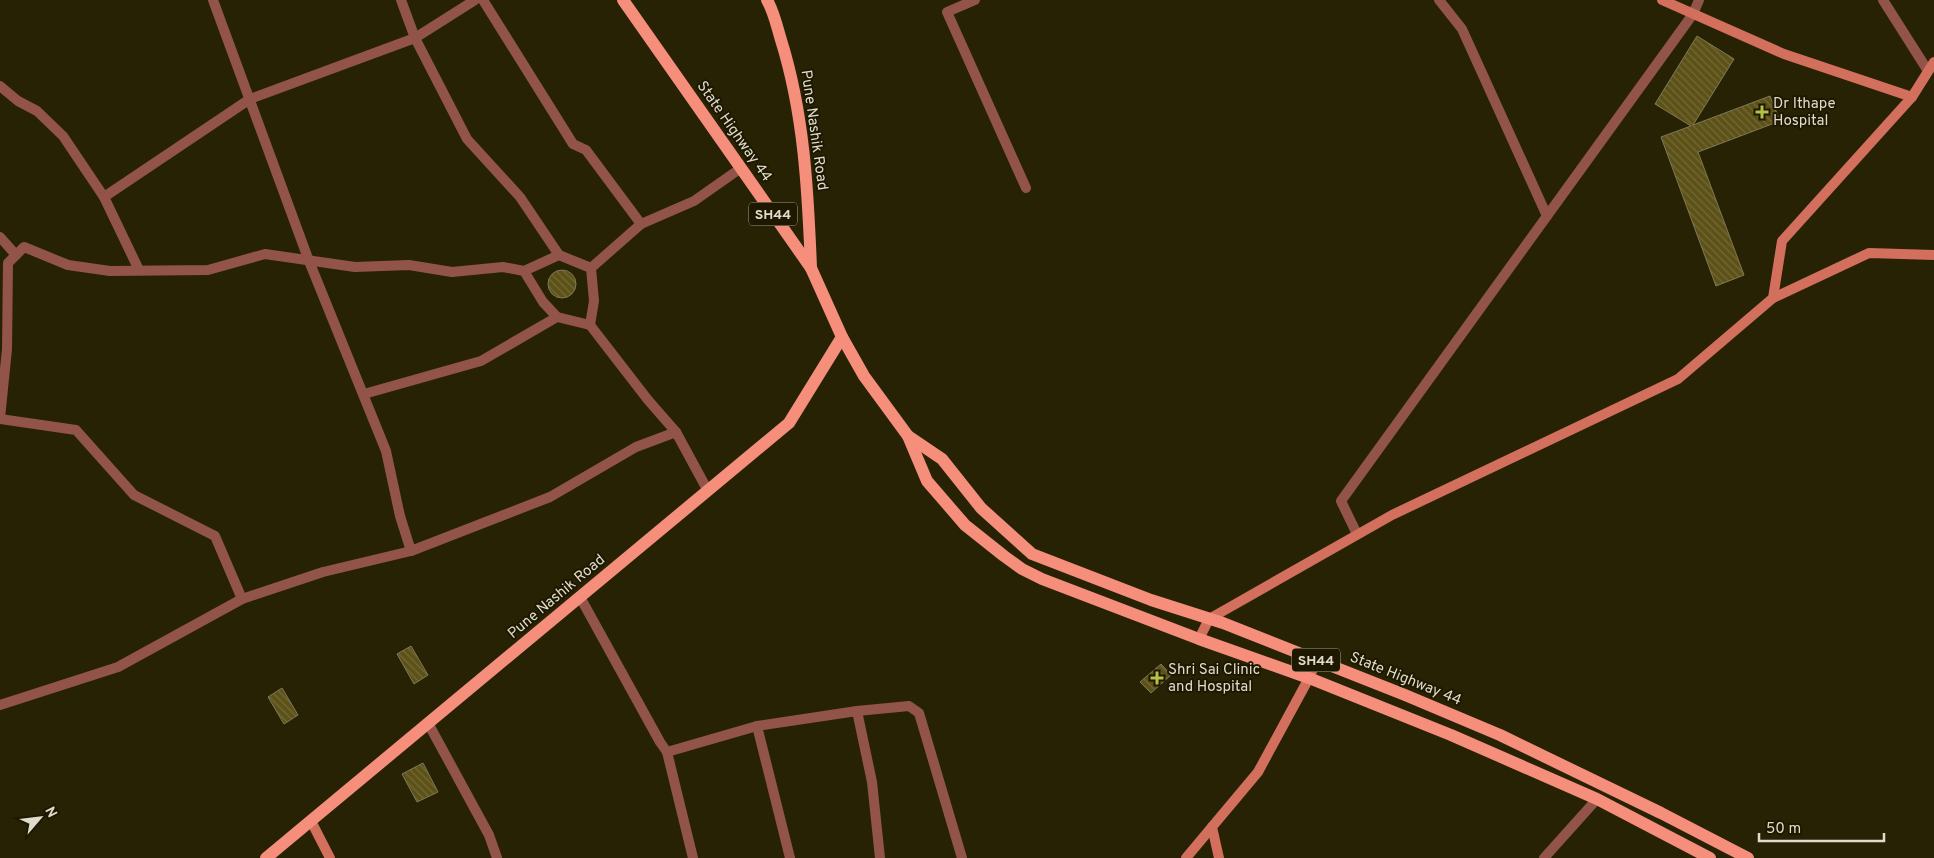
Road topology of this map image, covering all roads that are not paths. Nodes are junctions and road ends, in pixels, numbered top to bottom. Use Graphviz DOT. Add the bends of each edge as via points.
graph roads {
  1 [pos="213,0"];
  2 [pos="401,0"];
  3 [pos="475,0"];
  4 [pos="482,0"];
  5 [pos="623,0"];
  6 [pos="767,0"];
  7 [pos="975,0"];
  8 [pos="1439,0"];
  9 [pos="1662,0"];
  10 [pos="1699,0"];
  11 [pos="1883,0"];
  12 [pos="1693,14"];
  13 [pos="415,38"];
  14 [pos="1934,62"];
  15 [pos="1928,71"];
  16 [pos="0,86"];
  17 [pos="1912,96"];
  18 [pos="250,98"];
  19 [pos="741,168"];
  20 [pos="1026,188"];
  21 [pos="104,197"];
  22 [pos="1548,216"];
  23 [pos="641,224"];
  24 [pos="0,237"];
  25 [pos="559,254"];
  26 [pos="16,255"];
  27 [pos="1934,255"];
  28 [pos="310,261"];
  29 [pos="591,268"];
  30 [pos="811,268"];
  31 [pos="139,270"];
  32 [pos="524,271"];
  33 [pos="1773,298"];
  34 [pos="557,317"];
  35 [pos="590,325"];
  36 [pos="842,337"];
  37 [pos="2,385"];
  38 [pos="364,394"];
  39 [pos="0,418"];
  40 [pos="676,432"];
  41 [pos="908,436"];
  42 [pos="708,491"];
  43 [pos="1357,534"];
  44 [pos="411,551"];
  45 [pos="1032,554"];
  46 [pos="1022,569"];
  47 [pos="580,597"];
  48 [pos="242,599"];
  49 [pos="1209,619"];
  50 [pos="1199,640"];
  51 [pos="1317,660"];
  52 [pos="1309,678"];
  53 [pos="0,705"];
  54 [pos="857,711"];
  55 [pos="428,724"];
  56 [pos="757,726"];
  57 [pos="667,752"];
  58 [pos="1597,799"];
  59 [pos="311,821"];
  60 [pos="1212,827"];
  61 [pos="1707,837"];
  62 [pos="1704,855"];
  63 [pos="266,858"];
  64 [pos="330,858"];
  65 [pos="497,858"];
  66 [pos="693,858"];
  67 [pos="790,858"];
  68 [pos="880,858"];
  69 [pos="962,858"];
  70 [pos="1186,858"];
  71 [pos="1219,858"];
  72 [pos="1544,858"];
  73 [pos="1748,858"];
  1 -- 18 [label="street"];
  2 -- 13 [label="street"];
  3 -- 13 [label="street"];
  4 -- 23 [label="street" via="573,144 586,150"];
  5 -- 19 [label="main road, State Highway 44 / SH44"];
  6 -- 30 [label="main road, Pune Nashik Road" via="792,73 809,196"];
  7 -- 20 [label="street" via="948,12"];
  8 -- 22 [label="street" via="1462,28"];
  9 -- 12 [label="street"];
  10 -- 12 [label="street"];
  11 -- 15 [label="street"];
  12 -- 17 [label="street" via="1784,54"];
  12 -- 22 [label="street"];
  13 -- 18 [label="street"];
  13 -- 25 [label="street" via="467,139 520,197"];
  14 -- 15 [label="street"];
  15 -- 17 [label="street"];
  16 -- 21 [label="street" via="37,112 63,136"];
  17 -- 33 [label="street" via="1782,241"];
  18 -- 21 [label="street"];
  18 -- 28 [label="street"];
  19 -- 23 [label="street" via="694,201"];
  19 -- 30 [label="main road, State Highway 44 / SH44"];
  21 -- 31 [label="street"];
  22 -- 43 [label="street" via="1341,501"];
  23 -- 29 [label="street"];
  24 -- 26 [label="street"];
  25 -- 29 [label="street"];
  25 -- 32 [label="street"];
  26 -- 31 [label="street" via="24,247 68,265 110,271"];
  26 -- 37 [label="street" via="8,263"];
  27 -- 33 [label="street" via="1869,253"];
  28 -- 31 [label="street" via="265,254 208,270"];
  28 -- 32 [label="street" via="355,267 409,265 452,272 503,267"];
  28 -- 38 [label="street"];
  29 -- 35 [label="street" via="594,301"];
  30 -- 36 [label="main road, State Highway 44 / SH44"];
  32 -- 34 [label="street" via="543,302"];
  33 -- 43 [label="street" via="1678,379"];
  34 -- 35 [label="street"];
  34 -- 38 [label="street" via="482,361"];
  35 -- 40 [label="street"];
  36 -- 41 [label="main road, State Highway 44 / SH44" via="864,376"];
  36 -- 42 [label="main road, Pune Nashik Road" via="790,423"];
  37 -- 39 [label="street"];
  38 -- 44 [label="street" via="386,451"];
  39 -- 48 [label="street" via="76,430 134,495 215,536"];
  40 -- 42 [label="street"];
  40 -- 44 [label="street" via="636,447 550,497"];
  41 -- 45 [label="main road, State Highway 44 / SH44" via="942,459 981,508"];
  41 -- 46 [label="main road, State Highway 44 / SH44" via="927,481 965,525"];
  42 -- 47 [label="main road, Pune Nashik Road"];
  43 -- 49 [label="street"];
  44 -- 48 [label="street" via="323,572"];
  45 -- 46 [label="main road"];
  45 -- 49 [label="main road, State Highway 44 / SH44"];
  46 -- 50 [label="main road, State Highway 44 / SH44"];
  47 -- 55 [label="main road, Pune Nashik Road"];
  47 -- 57 [label="street"];
  48 -- 53 [label="street" via="118,666"];
  49 -- 50 [label="street"];
  49 -- 51 [label="main road, State Highway 44 / SH44"];
  50 -- 52 [label="main road, State Highway 44 / SH44"];
  51 -- 52 [label="street"];
  51 -- 61 [label="main road, State Highway 44 / SH44" via="1500,735"];
  52 -- 58 [label="main road, State Highway 44 / SH44"];
  52 -- 60 [label="street" via="1258,772"];
  54 -- 56 [label="street"];
  54 -- 68 [label="street" via="872,782"];
  54 -- 69 [label="street" via="909,706 919,713"];
  55 -- 59 [label="main road, Pune Nashik Road"];
  55 -- 65 [label="street" via="489,835"];
  56 -- 57 [label="street"];
  56 -- 67 [label="street"];
  57 -- 66 [label="street"];
  58 -- 62 [label="main road, State Highway 44 / SH44"];
  58 -- 72 [label="street"];
  59 -- 63 [label="main road, Pune Nashik Road"];
  59 -- 64 [label="street"];
  60 -- 70 [label="street"];
  60 -- 71 [label="street"];
  61 -- 62 [label="main road"];
  61 -- 73 [label="main road, State Highway 44 / SH44"];
}
